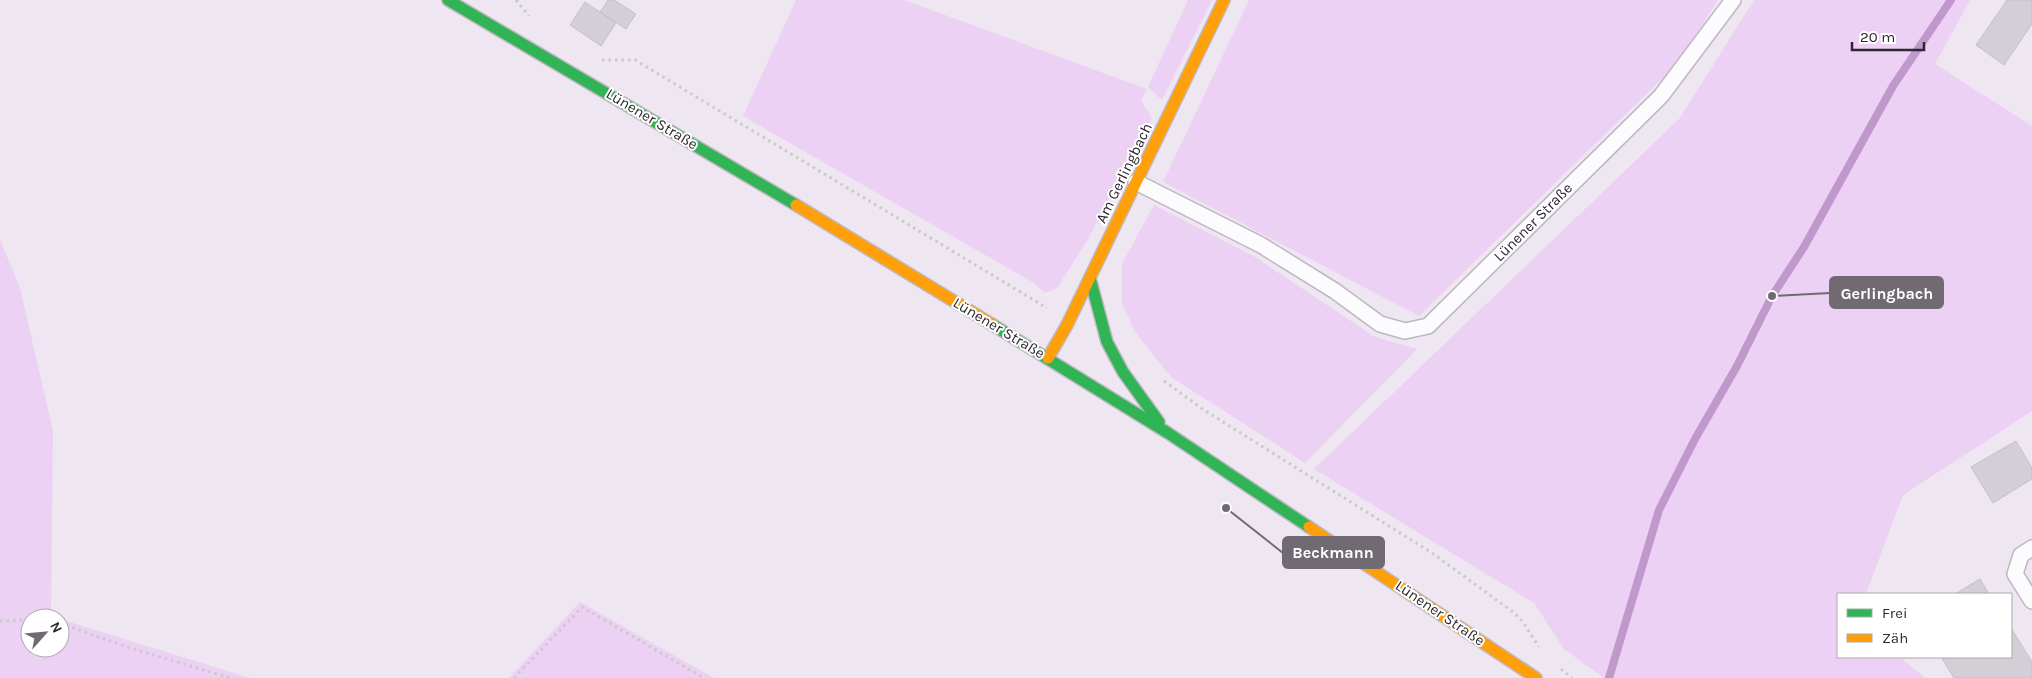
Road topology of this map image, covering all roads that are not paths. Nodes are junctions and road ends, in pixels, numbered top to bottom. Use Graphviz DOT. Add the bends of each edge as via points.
graph roads {
  1 [pos="448,0"];
  2 [pos="1224,0"];
  3 [pos="1733,0"];
  4 [pos="1136,182"];
  5 [pos="1090,278"];
  6 [pos="1048,358"];
  7 [pos="1168,433"];
  8 [pos="2032,548"];
  9 [pos="2032,601"];
  10 [pos="1536,678"];
  1 -- 6 [label="main road, Lünener Straße" via="722,160"];
  2 -- 4 [label="main road, Am Gerlingbach"];
  3 -- 4 [label="lane, Lünener Straße" via="1661,96 1428,326 1405,330 1380,324 1335,291 1261,245"];
  4 -- 5 [label="main road, Am Gerlingbach"];
  5 -- 6 [label="main road, Am Gerlingbach"];
  5 -- 7 [label="main road" via="1107,342 1123,372"];
  6 -- 7 [label="main road, Lünener Straße"];
  7 -- 10 [label="main road, Lünener Straße"];
  8 -- 9 [label="lane" via="2021,555 2015,574"];
}
